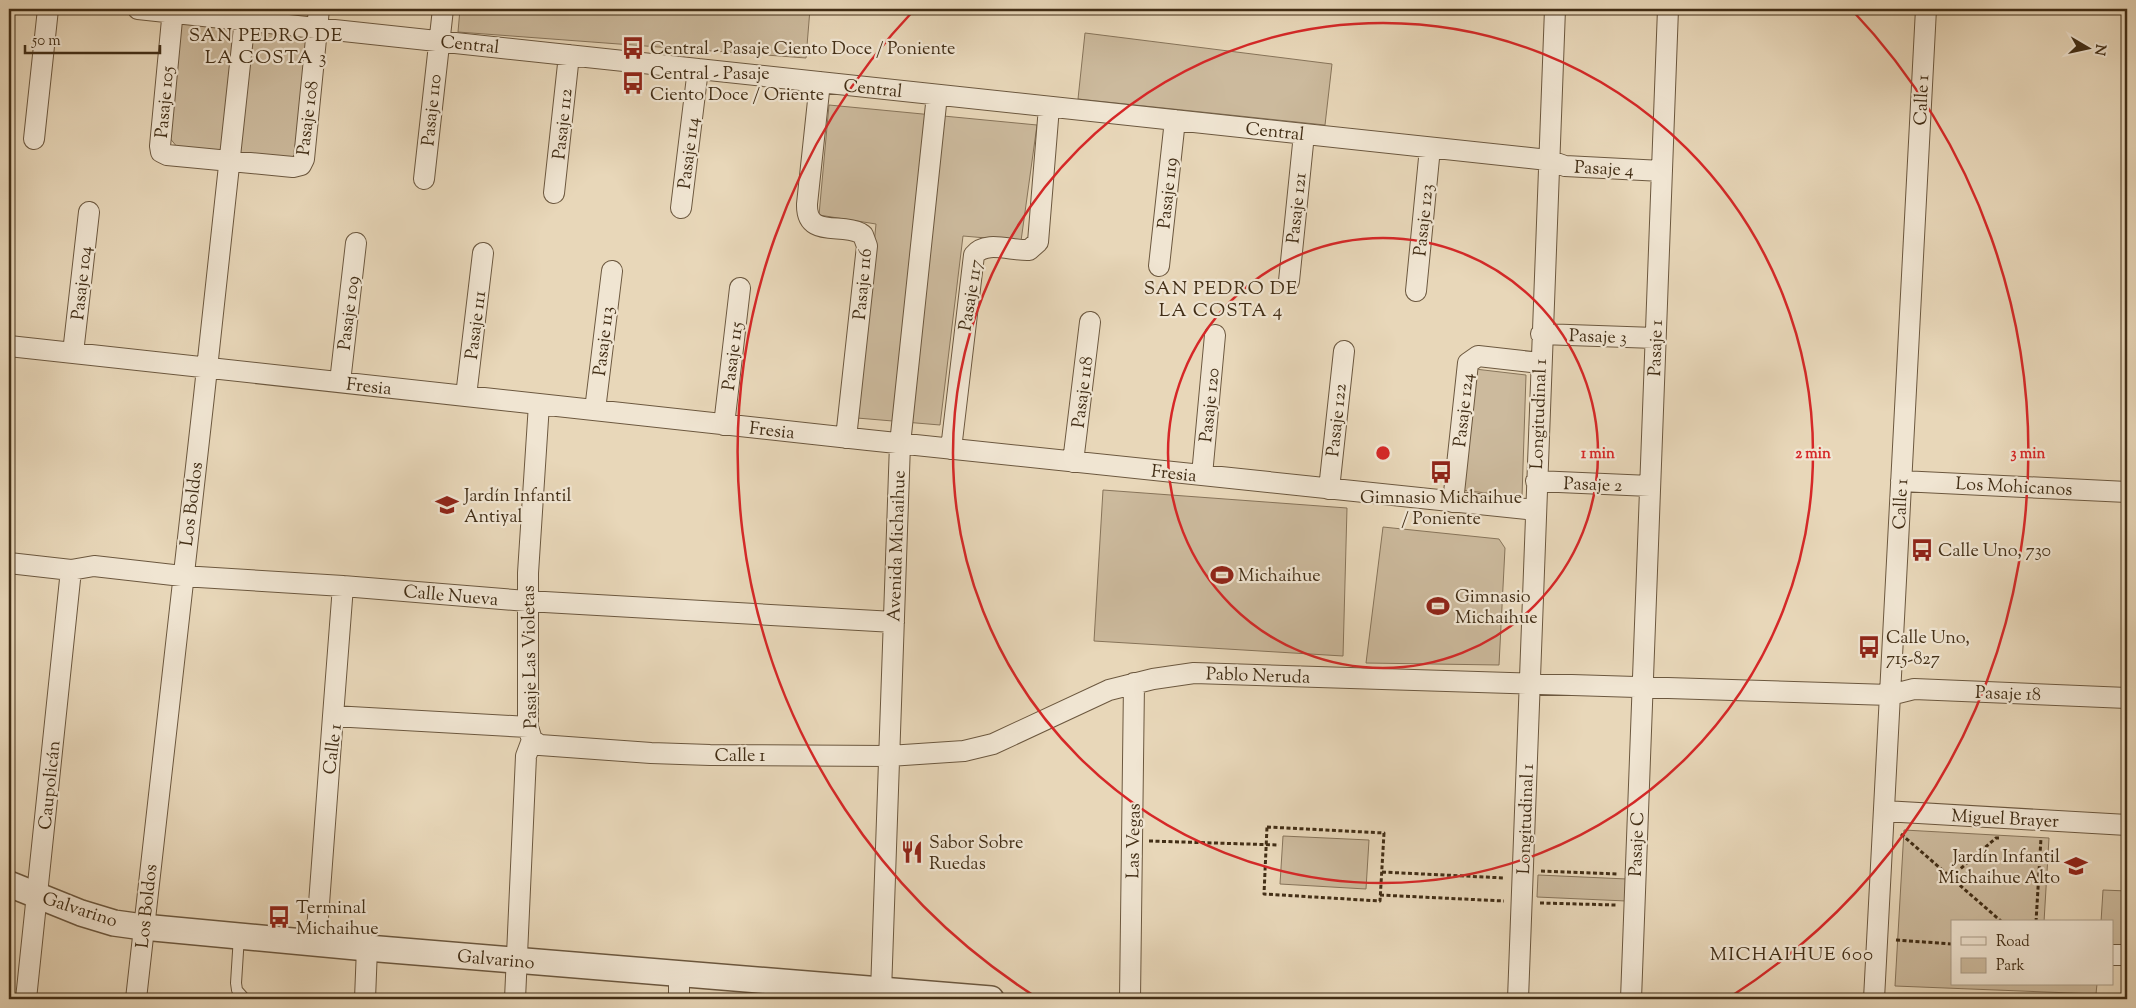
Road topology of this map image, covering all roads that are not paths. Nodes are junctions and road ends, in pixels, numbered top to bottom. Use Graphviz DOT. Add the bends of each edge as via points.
graph roads {
  1 [pos="48,9"];
  2 [pos="138,9"];
  3 [pos="443,9"];
  4 [pos="1554,9"];
  5 [pos="1668,9"];
  6 [pos="1926,9"];
  7 [pos="173,11"];
  8 [pos="245,14"];
  9 [pos="318,18"];
  10 [pos="439,41"];
  11 [pos="569,55"];
  12 [pos="698,69"];
  13 [pos="820,82"];
  14 [pos="937,95"];
  15 [pos="1049,107"];
  16 [pos="1175,120"];
  17 [pos="1304,134"];
  18 [pos="34,138"];
  19 [pos="1430,148"];
  20 [pos="1548,160"];
  21 [pos="229,161"];
  22 [pos="1662,171"];
  23 [pos="424,179"];
  24 [pos="554,193"];
  25 [pos="682,208"];
  26 [pos="89,212"];
  27 [pos="356,243"];
  28 [pos="483,253"];
  29 [pos="1159,266"];
  30 [pos="612,271"];
  31 [pos="1289,281"];
  32 [pos="740,288"];
  33 [pos="1416,292"];
  34 [pos="1090,322"];
  35 [pos="1541,334"];
  36 [pos="1216,335"];
  37 [pos="1655,338"];
  38 [pos="9,346"];
  39 [pos="1344,351"];
  40 [pos="73,353"];
  41 [pos="1540,363"];
  42 [pos="207,368"];
  43 [pos="340,382"];
  44 [pos="466,396"];
  45 [pos="539,404"];
  46 [pos="595,410"];
  47 [pos="724,425"];
  48 [pos="846,438"];
  49 [pos="900,444"];
  50 [pos="951,449"];
  51 [pos="1073,462"];
  52 [pos="1202,476"];
  53 [pos="1536,481"];
  54 [pos="1901,481"];
  55 [pos="1650,486"];
  56 [pos="1329,489"];
  57 [pos="2127,492"];
  58 [pos="1453,502"];
  59 [pos="1535,510"];
  60 [pos="9,563"];
  61 [pos="71,570"];
  62 [pos="182,576"];
  63 [pos="343,586"];
  64 [pos="527,601"];
  65 [pos="894,622"];
  66 [pos="1134,683"];
  67 [pos="1529,684"];
  68 [pos="1642,688"];
  69 [pos="1890,695"];
  70 [pos="2127,698"];
  71 [pos="333,716"];
  72 [pos="530,734"];
  73 [pos="889,756"];
  74 [pos="1884,811"];
  75 [pos="2127,825"];
  76 [pos="9,884"];
  77 [pos="38,896"];
  78 [pos="143,927"];
  79 [pos="238,936"];
  80 [pos="316,944"];
  81 [pos="367,948"];
  82 [pos="2114,955"];
  83 [pos="2127,955"];
  84 [pos="517,961"];
  85 [pos="679,974"];
  86 [pos="881,995"];
  87 [pos="962,998"];
  88 [pos="26,999"];
  89 [pos="136,999"];
  90 [pos="245,999"];
  91 [pos="365,999"];
  92 [pos="515,999"];
  93 [pos="679,999"];
  94 [pos="991,999"];
  95 [pos="1130,999"];
  96 [pos="1518,999"];
  97 [pos="1631,999"];
  98 [pos="1874,999"];
  1 -- 18 [label="street"];
  2 -- 7 [label="street, Central"];
  3 -- 10 [label="street, Pasaje 110"];
  4 -- 20 [label="street, Longitudinal 1"];
  5 -- 22 [label="street, Pasaje 1"];
  6 -- 54 [label="street, Calle 1"];
  7 -- 8 [label="street, Central"];
  7 -- 21 [label="street, Pasaje 105" via="160,149 168,155"];
  8 -- 9 [label="street, Central"];
  8 -- 21 [label="street, Los Boldos"];
  9 -- 10 [label="street, Central"];
  9 -- 21 [label="street, Pasaje 108" via="303,162 293,167"];
  10 -- 11 [label="street, Central"];
  10 -- 23 [label="street, Pasaje 110"];
  11 -- 12 [label="street, Central"];
  11 -- 24 [label="street, Pasaje 112"];
  12 -- 13 [label="street, Central"];
  12 -- 25 [label="street, Pasaje 114"];
  13 -- 14 [label="street, Central"];
  13 -- 48 [label="street, Pasaje 116" via="808,216 815,225 860,232 867,246"];
  14 -- 15 [label="street, Central"];
  14 -- 49 [label="street, Avenida Michaihue"];
  15 -- 16 [label="street, Central"];
  15 -- 50 [label="street, Pasaje 117" via="1038,242 1029,250 985,248 974,255"];
  16 -- 17 [label="street, Central"];
  16 -- 29 [label="street, Pasaje 119"];
  17 -- 19 [label="street, Central"];
  17 -- 31 [label="street, Pasaje 121"];
  19 -- 20 [label="street, Central"];
  19 -- 33 [label="street, Pasaje 123"];
  20 -- 22 [label="street, Pasaje 4" via="1564,166"];
  20 -- 35 [label="street, Longitudinal 1"];
  21 -- 42 [label="street, Los Boldos"];
  22 -- 37 [label="street, Pasaje 1"];
  26 -- 40 [label="street, Pasaje 104"];
  27 -- 43 [label="street, Pasaje 109"];
  28 -- 44 [label="street, Pasaje 111"];
  30 -- 46 [label="street, Pasaje 113"];
  32 -- 47 [label="street, Pasaje 115"];
  34 -- 51 [label="street, Pasaje 118"];
  35 -- 37 [label="street, Pasaje 3"];
  35 -- 41 [label="street, Longitudinal 1"];
  36 -- 52 [label="street, Pasaje 120"];
  37 -- 55 [label="street, Pasaje 1"];
  38 -- 40 [label="street, Fresia"];
  39 -- 56 [label="street, Pasaje 122"];
  40 -- 42 [label="street, Fresia"];
  41 -- 53 [label="street, Longitudinal 1"];
  41 -- 58 [label="street, Pasaje 124" via="1478,356 1468,363"];
  42 -- 43 [label="street, Fresia"];
  42 -- 62 [label="street, Los Boldos"];
  43 -- 44 [label="street, Fresia"];
  44 -- 45 [label="street, Fresia"];
  45 -- 46 [label="street, Fresia"];
  45 -- 64 [label="street, Pasaje Las Violetas"];
  46 -- 47 [label="street, Fresia"];
  47 -- 48 [label="street, Fresia"];
  48 -- 49 [label="street, Fresia"];
  49 -- 50 [label="street, Fresia"];
  49 -- 65 [label="street, Avenida Michaihue"];
  50 -- 51 [label="street, Fresia"];
  51 -- 52 [label="street, Fresia"];
  52 -- 56 [label="street, Fresia"];
  53 -- 55 [label="street, Pasaje 2"];
  53 -- 59 [label="street, Longitudinal 1"];
  54 -- 57 [label="street, Los Mohicanos"];
  54 -- 69 [label="street, Calle 1"];
  55 -- 68 [label="street, Pasaje 1"];
  56 -- 58 [label="street, Fresia"];
  58 -- 59 [label="street, Fresia"];
  59 -- 67 [label="street, Longitudinal 1"];
  60 -- 61 [label="street, Calle Nueva"];
  61 -- 62 [label="street, Calle Nueva" via="94,566"];
  61 -- 77 [label="street, Caupolicán"];
  62 -- 63 [label="street, Calle Nueva"];
  62 -- 78 [label="street, Los Boldos"];
  63 -- 64 [label="street, Calle Nueva"];
  63 -- 71 [label="street"];
  64 -- 65 [label="street, Calle Nueva"];
  64 -- 72 [label="street, Pasaje Las Violetas"];
  65 -- 73 [label="street, Avenida Michaihue"];
  66 -- 67 [label="street, Pablo Neruda" via="1173,675 1208,673"];
  66 -- 73 [label="street, Pablo Neruda" via="1086,700 980,748"];
  66 -- 95 [label="street, Las Vegas"];
  67 -- 68 [label="street, Pablo Neruda"];
  67 -- 96 [label="street, Longitudinal 1"];
  68 -- 69 [label="street, Pasaje 18"];
  68 -- 97 [label="street, Pasaje C"];
  69 -- 70 [label="street, Pasaje 18" via="1914,689"];
  69 -- 74 [label="street, Calle 1"];
  71 -- 72 [label="street, Calle 1"];
  71 -- 80 [label="street, Calle 1"];
  72 -- 73 [label="street, Calle 1" via="544,746 651,753"];
  72 -- 84 [label="street, Pasaje Las Violetas" via="526,756"];
  73 -- 86 [label="street, Avenida Michaihue"];
  74 -- 75 [label="street, Miguel Brayer" via="2041,830"];
  74 -- 98 [label="street, Calle 1"];
  76 -- 77 [label="street, Galvarino"];
  77 -- 78 [label="street, Galvarino" via="97,918"];
  77 -- 88 [label="street, Caupolicán"];
  78 -- 79 [label="street, Galvarino"];
  78 -- 89 [label="street, Los Boldos"];
  79 -- 80 [label="street, Galvarino"];
  79 -- 90 [label="lane" via="236,983"];
  80 -- 81 [label="street, Galvarino"];
  81 -- 84 [label="street, Galvarino"];
  81 -- 91 [label="street"];
  82 -- 83 [label="street"];
  84 -- 85 [label="street, Galvarino"];
  84 -- 92 [label="street, Pasaje Las Violetas"];
  85 -- 86 [label="street, Galvarino"];
  85 -- 93 [label="street"];
  86 -- 87 [label="street, Galvarino"];
  87 -- 94 [label="street, Galvarino"];
}
